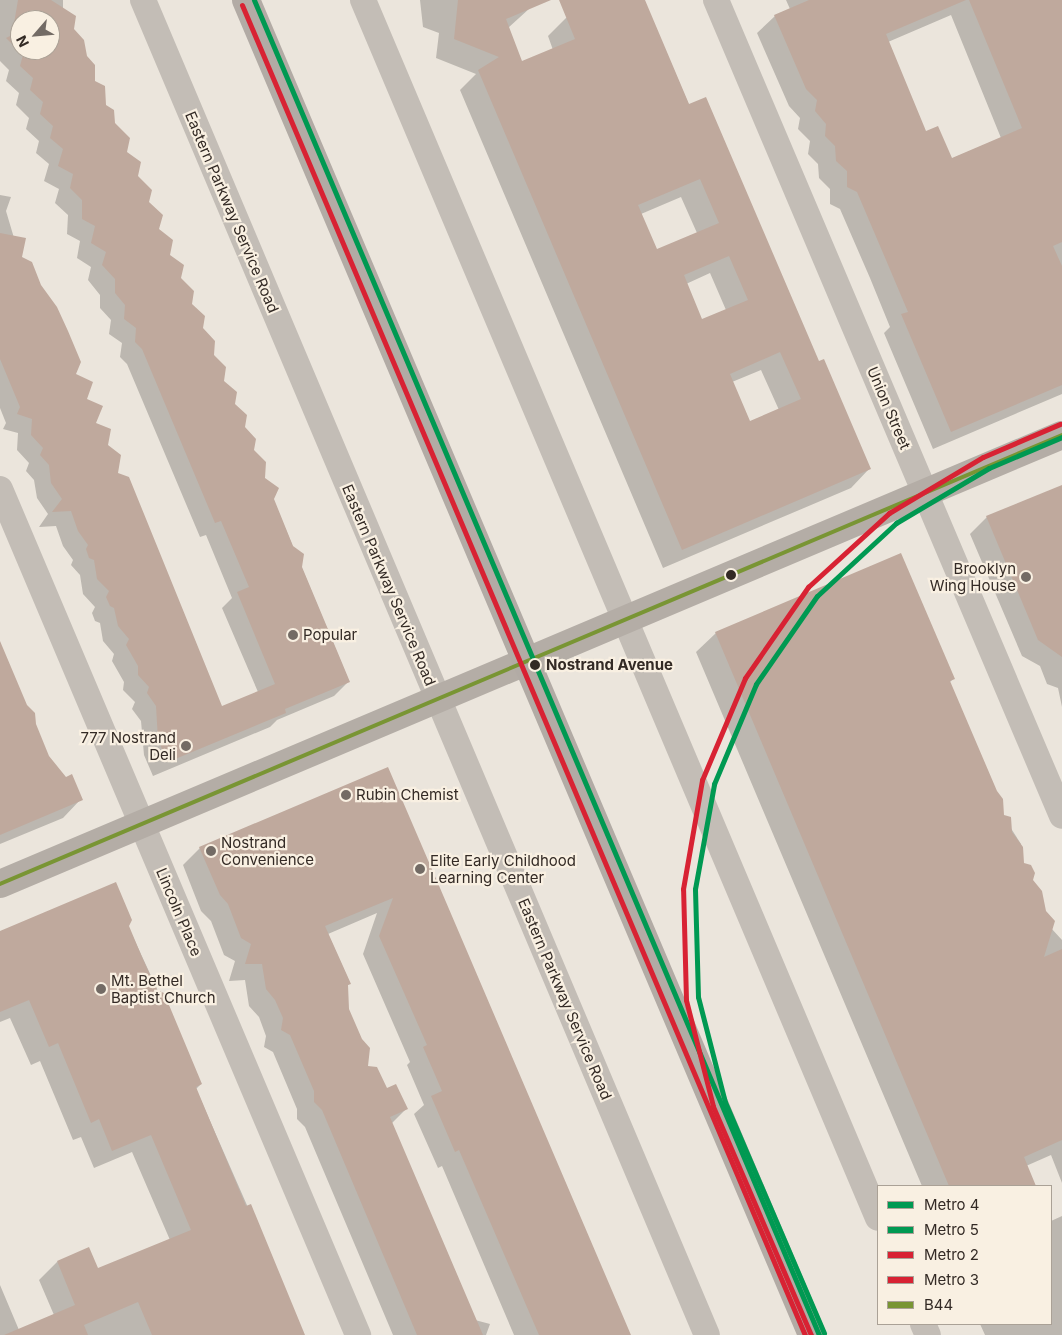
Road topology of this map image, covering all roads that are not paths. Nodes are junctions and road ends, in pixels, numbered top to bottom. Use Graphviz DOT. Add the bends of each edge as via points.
graph roads {
  1 [pos="143,0"];
  2 [pos="246,0"];
  3 [pos="363,0"];
  4 [pos="716,0"];
  5 [pos="1062,435"];
  6 [pos="0,489"];
  7 [pos="925,493"];
  8 [pos="625,620"];
  9 [pos="526,663"];
  10 [pos="438,699"];
  11 [pos="1062,816"];
  12 [pos="142,824"];
  13 [pos="0,884"];
  14 [pos="877,1216"];
  15 [pos="358,1335"];
  16 [pos="707,1335"];
  17 [pos="812,1335"];
  1 -- 10 [label="street, Eastern Parkway Service Road"];
  2 -- 9 [label="main road"];
  3 -- 8 [label="street"];
  4 -- 7 [label="street, Union Street"];
  5 -- 7 [label="main road"];
  6 -- 12 [label="street, Lincoln Place"];
  7 -- 8 [label="main road"];
  7 -- 11 [label="street, Union Street"];
  8 -- 9 [label="main road"];
  8 -- 14 [label="street"];
  9 -- 10 [label="main road"];
  9 -- 17 [label="main road"];
  10 -- 12 [label="main road"];
  10 -- 16 [label="street, Eastern Parkway Service Road"];
  12 -- 13 [label="main road"];
  12 -- 15 [label="street, Lincoln Place"];
}
